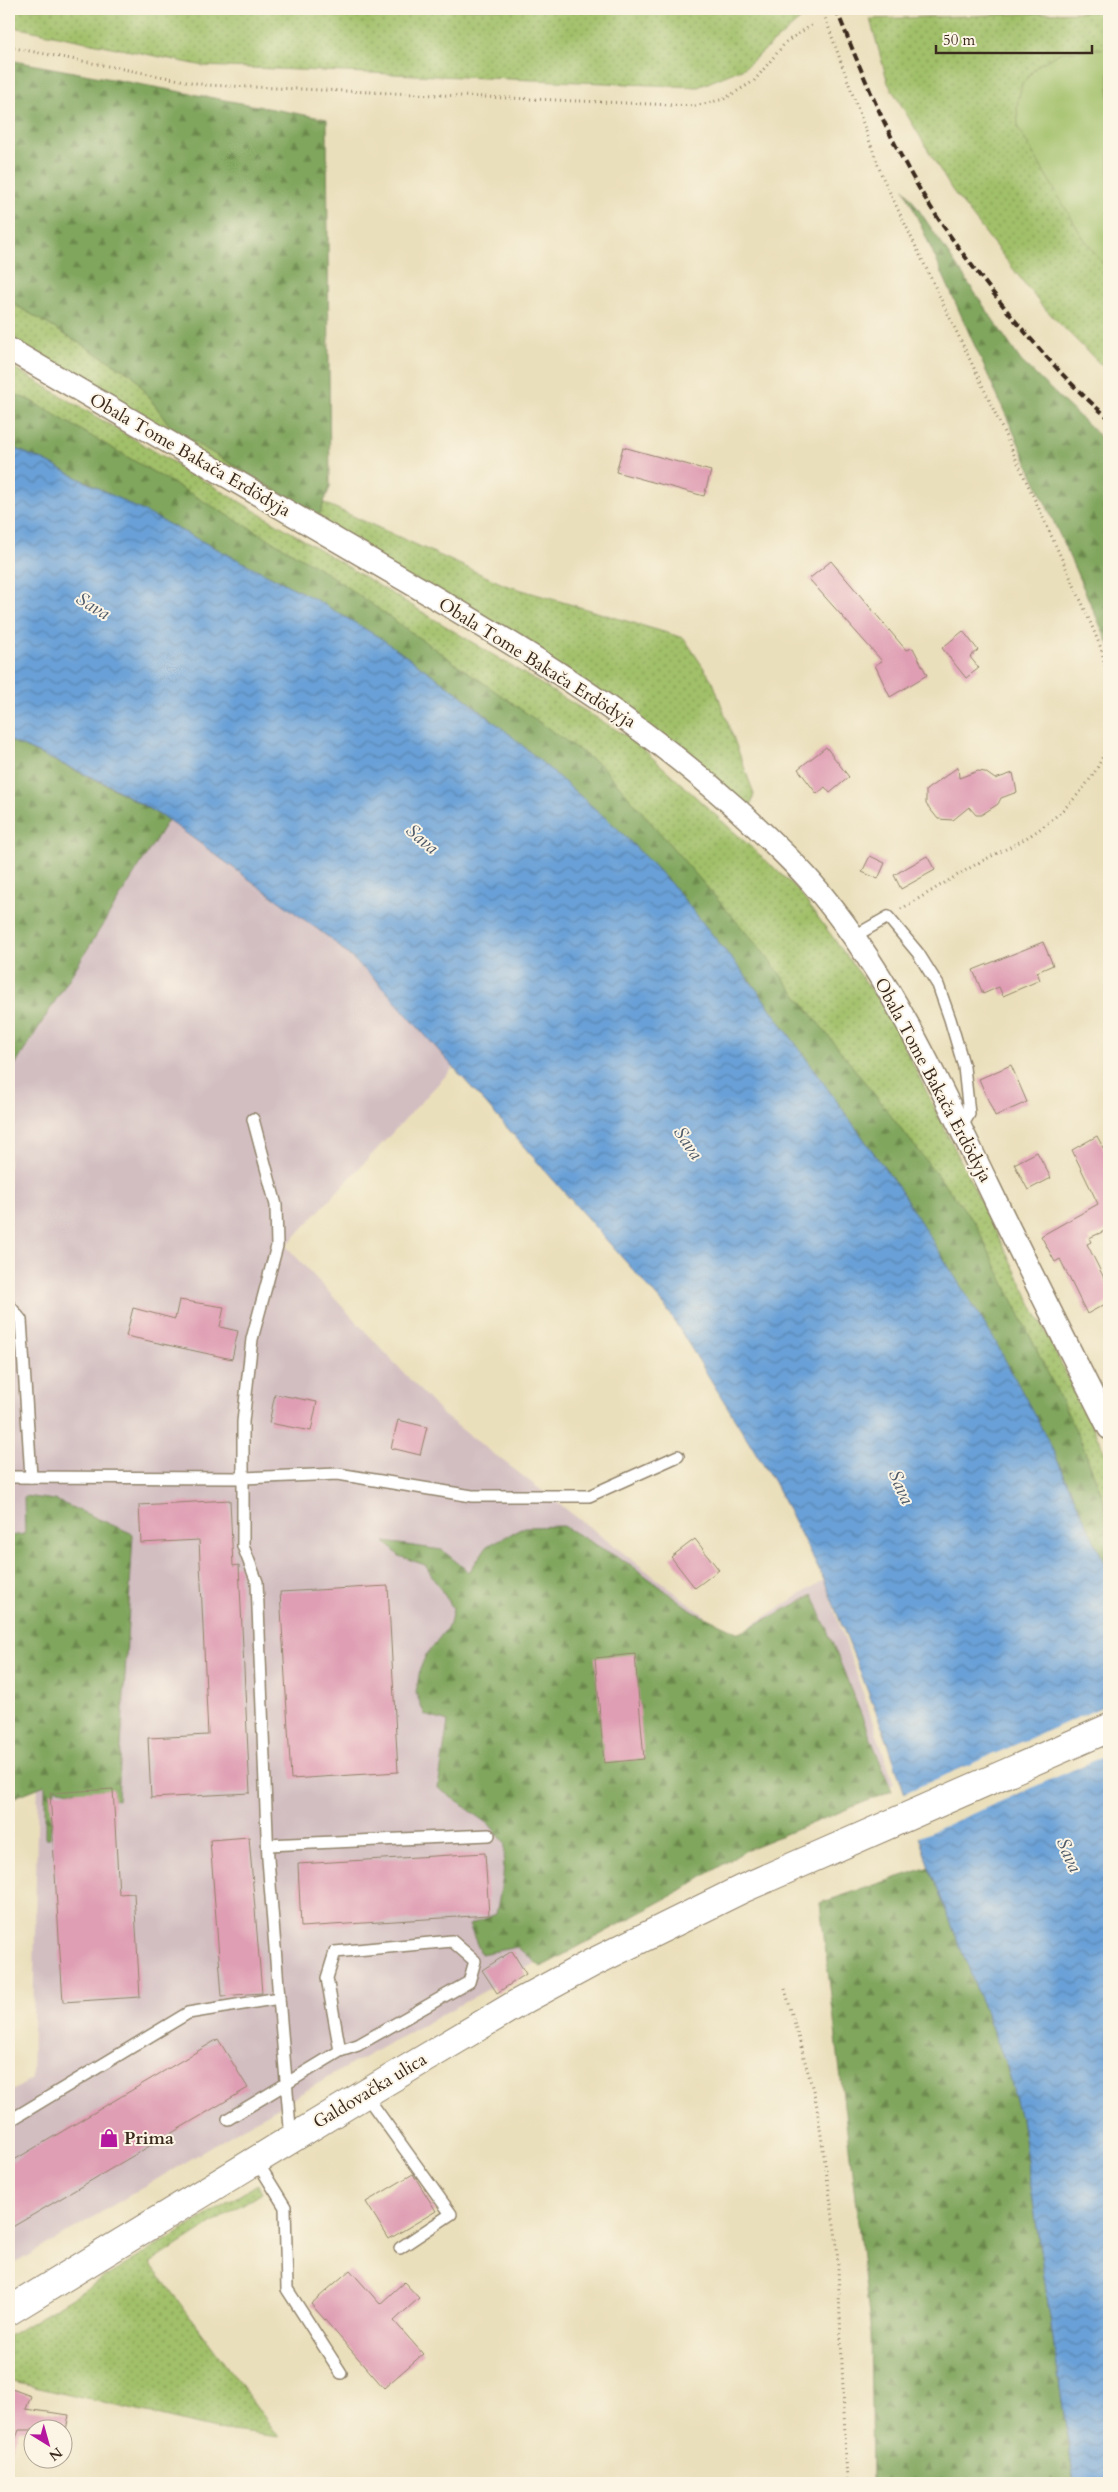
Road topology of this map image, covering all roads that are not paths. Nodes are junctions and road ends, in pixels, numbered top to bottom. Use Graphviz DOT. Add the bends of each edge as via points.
graph roads {
  1 [pos="9,349"];
  2 [pos="853,937"];
  3 [pos="253,1120"];
  4 [pos="961,1129"];
  5 [pos="9,1305"];
  6 [pos="1109,1428"];
  7 [pos="678,1456"];
  8 [pos="9,1477"];
  9 [pos="31,1477"];
  10 [pos="243,1478"];
  11 [pos="1109,1728"];
  12 [pos="489,1835"];
  13 [pos="268,1845"];
  14 [pos="278,1998"];
  15 [pos="340,2051"];
  16 [pos="286,2085"];
  17 [pos="365,2094"];
  18 [pos="228,2119"];
  19 [pos="9,2121"];
  20 [pos="291,2139"];
  21 [pos="256,2160"];
  22 [pos="400,2248"];
  23 [pos="9,2311"];
  24 [pos="341,2373"];
  1 -- 2 [label="street, Obala Tome Bakača Erdödyja" via="427,592 604,701 690,768 766,836 812,883"];
  2 -- 4 [label="street, Obala Tome Bakača Erdödyja" via="904,1018"];
  2 -- 4 [label="lane" via="888,917 918,953 938,985 964,1067 969,1114"];
  3 -- 10 [label="lane" via="276,1205 277,1246 252,1339 243,1422"];
  4 -- 6 [label="street, Obala Tome Bakača Erdödyja"];
  5 -- 9 [label="lane" via="21,1320"];
  7 -- 10 [label="lane" via="589,1496 472,1496 338,1474"];
  8 -- 9 [label="lane"];
  9 -- 10 [label="lane"];
  10 -- 13 [label="lane" via="243,1546 257,1582"];
  11 -- 17 [label="main road, Galdovačka ulica" via="742,1889 518,2003"];
  12 -- 13 [label="lane"];
  13 -- 14 [label="lane"];
  14 -- 16 [label="lane"];
  14 -- 19 [label="lane" via="188,2012"];
  15 -- 15 [label="lane" via="327,1978 335,1952 452,1941 475,1961 468,1982 358,2045"];
  15 -- 16 [label="lane"];
  16 -- 18 [label="lane"];
  16 -- 20 [label="lane"];
  17 -- 20 [label="main road, Galdovačka ulica"];
  17 -- 22 [label="lane" via="451,2214"];
  20 -- 21 [label="main road, Galdovačka ulica"];
  21 -- 23 [label="main road, Galdovačka ulica"];
  21 -- 24 [label="lane" via="285,2207 287,2289"];
}
